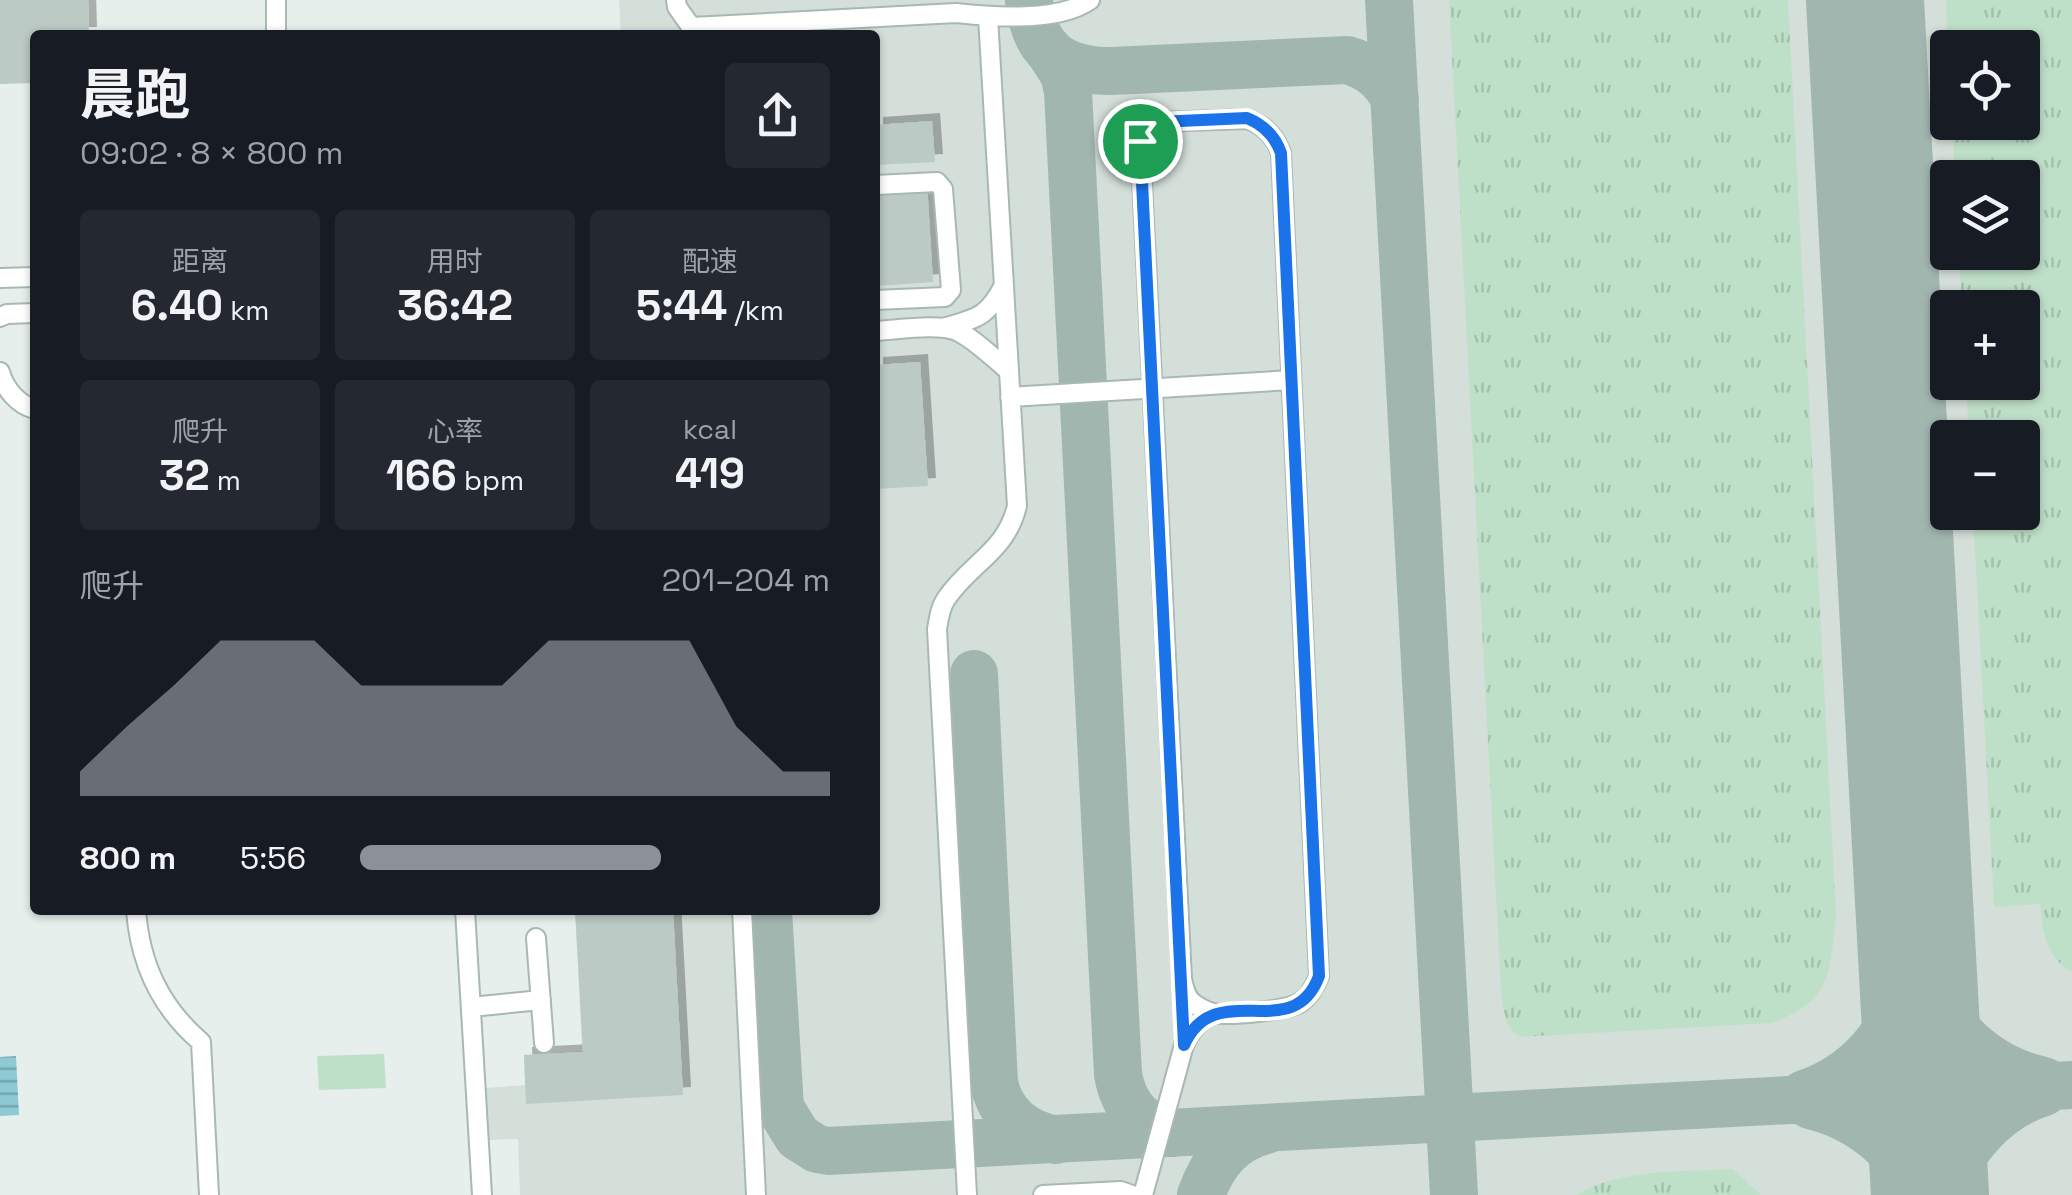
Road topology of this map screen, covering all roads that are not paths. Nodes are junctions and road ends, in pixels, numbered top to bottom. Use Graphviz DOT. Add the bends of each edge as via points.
graph roads {
  1 [pos="276,0"];
  2 [pos="676,0"];
  3 [pos="1090,0"];
  4 [pos="956,6"];
  5 [pos="988,17"];
  6 [pos="757,24"];
  7 [pos="276,30"];
  8 [pos="694,30"];
  9 [pos="704,30"];
  10 [pos="743,30"];
  11 [pos="880,185"];
  12 [pos="30,277"];
  13 [pos="0,278"];
  14 [pos="1004,285"];
  15 [pos="880,300"];
  16 [pos="30,313"];
  17 [pos="0,317"];
  18 [pos="944,328"];
  19 [pos="880,331"];
  20 [pos="1009,371"];
  21 [pos="0,372"];
  22 [pos="1292,380"];
  23 [pos="1152,388"];
  24 [pos="1010,397"];
  25 [pos="30,408"];
  26 [pos="137,915"];
  27 [pos="466,915"];
  28 [pos="742,915"];
  29 [pos="536,938"];
  30 [pos="1182,979"];
  31 [pos="541,1000"];
  32 [pos="471,1007"];
  33 [pos="1214,1013"];
  34 [pos="544,1043"];
  35 [pos="1184,1045"];
  36 [pos="209,1195"];
  37 [pos="482,1195"];
  38 [pos="756,1195"];
  39 [pos="967,1195"];
  40 [pos="1043,1195"];
  41 [pos="1132,1195"];
  42 [pos="1142,1195"];
  1 -- 7 [label="lane"];
  2 -- 8 [label="lane"];
  3 -- 5 [label="lane" via="1058,13"];
  4 -- 5 [label="lane"];
  4 -- 6 [label="lane"];
  5 -- 14 [label="lane"];
  6 -- 9 [label="lane"];
  6 -- 10 [label="lane"];
  11 -- 15 [label="lane" via="936,182 944,189 951,290 946,297"];
  12 -- 13 [label="lane"];
  14 -- 18 [label="lane" via="984,314"];
  14 -- 20 [label="lane"];
  16 -- 17 [label="lane"];
  18 -- 19 [label="lane"];
  18 -- 20 [label="lane" via="969,338"];
  20 -- 24 [label="lane"];
  21 -- 25 [label="lane" via="5,388"];
  22 -- 23 [label="lane"];
  22 -- 23 [label="lane" via="1278,145 1247,118 1157,122 1140,141"];
  22 -- 33 [label="lane" via="1319,976 1310,995 1292,1007"];
  23 -- 24 [label="lane"];
  23 -- 30 [label="lane"];
  24 -- 39 [label="lane" via="1013,522 945,600 936,629"];
  26 -- 36 [label="lane" via="142,956 160,996 201,1042"];
  27 -- 32 [label="lane"];
  28 -- 38 [label="lane"];
  29 -- 31 [label="lane"];
  30 -- 33 [label="lane" via="1191,1001"];
  30 -- 35 [label="lane"];
  31 -- 32 [label="lane"];
  31 -- 34 [label="lane"];
  32 -- 37 [label="lane"];
  33 -- 35 [label="lane"];
  35 -- 42 [label="lane"];
  40 -- 41 [label="lane"];
}
